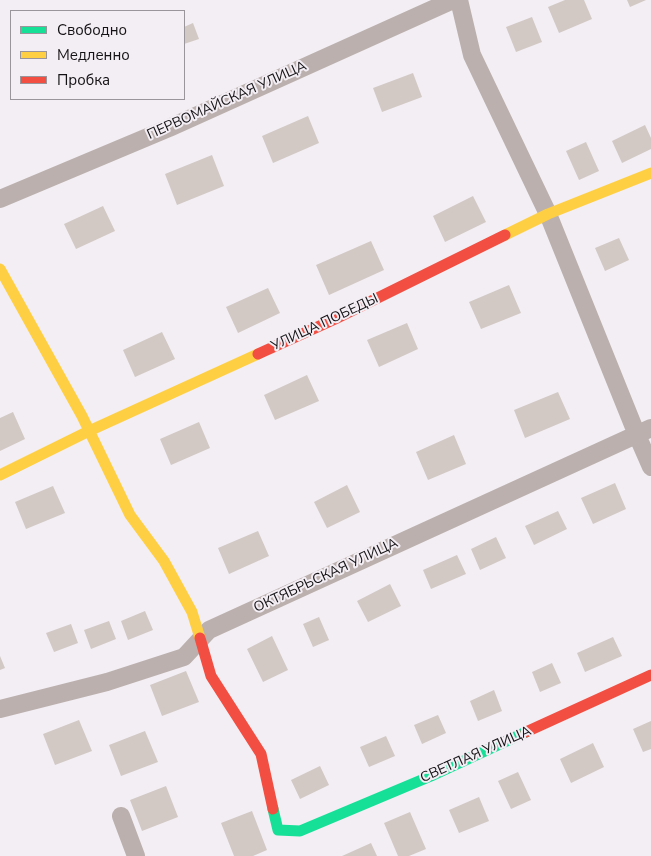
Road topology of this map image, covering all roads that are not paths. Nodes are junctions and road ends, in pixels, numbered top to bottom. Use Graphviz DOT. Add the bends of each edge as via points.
graph roads {
  1 [pos="454,0"];
  2 [pos="459,0"];
  3 [pos="651,173"];
  4 [pos="0,199"];
  5 [pos="548,214"];
  6 [pos="0,270"];
  7 [pos="89,431"];
  8 [pos="644,431"];
  9 [pos="651,466"];
  10 [pos="0,475"];
  11 [pos="201,638"];
  12 [pos="651,675"];
  13 [pos="0,708"];
  14 [pos="121,816"];
  15 [pos="136,856"];
  1 -- 4 [label="street, ПЕРВОМАЙСКАЯ УЛИЦА"];
  2 -- 5 [label="street" via="472,55"];
  3 -- 5 [label="street, УЛИЦА ПОБЕДЫ"];
  5 -- 7 [label="street, УЛИЦА ПОБЕДЫ" via="335,319"];
  5 -- 8 [label="street"];
  6 -- 7 [label="street"];
  7 -- 10 [label="street, УЛИЦА ПОБЕДЫ"];
  7 -- 11 [label="street" via="130,515 164,561 192,612"];
  8 -- 9 [label="street"];
  8 -- 11 [label="street, ОКТЯБРЬСКАЯ УЛИЦА" via="209,630"];
  11 -- 12 [label="street, СВЕТЛАЯ УЛИЦА" via="211,676 261,754 278,830 300,831 431,776"];
  11 -- 13 [label="street, ОКТЯБРЬСКАЯ УЛИЦА" via="184,657 107,682"];
  14 -- 15 [label="street"];
}
